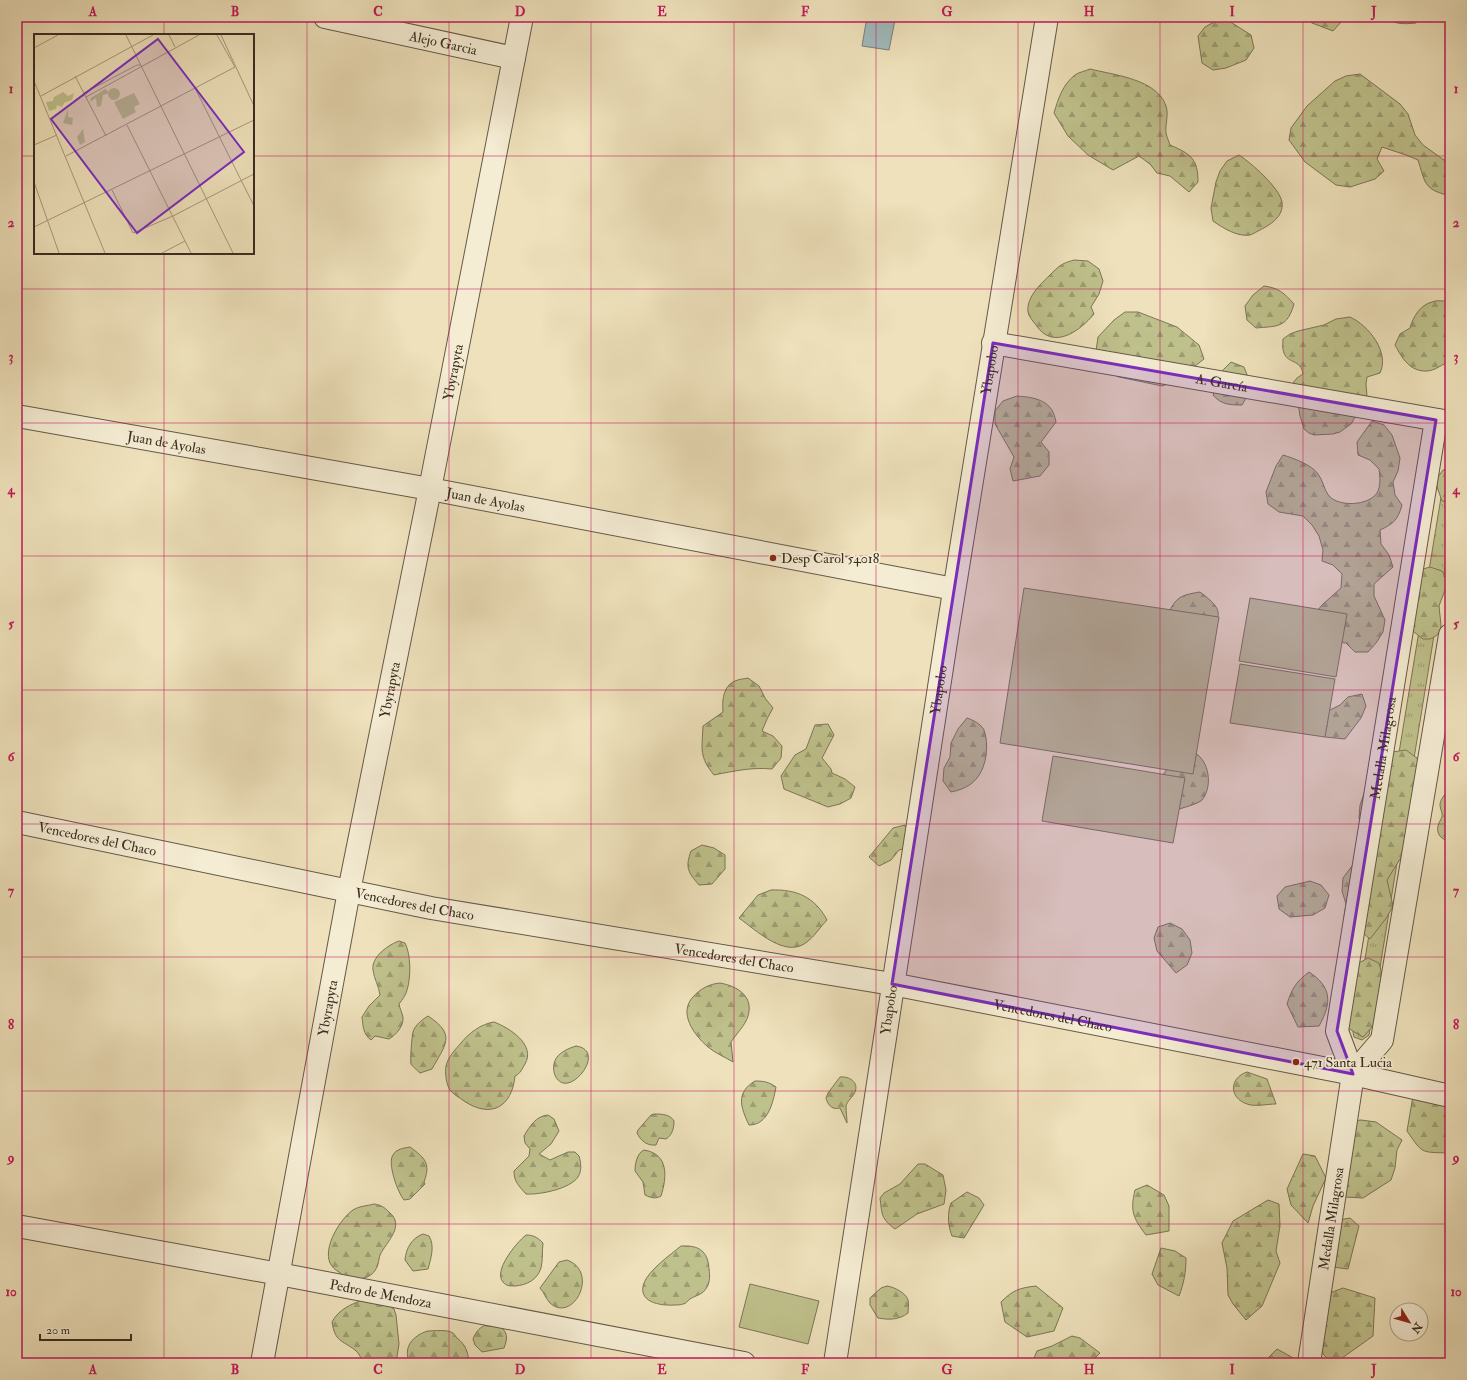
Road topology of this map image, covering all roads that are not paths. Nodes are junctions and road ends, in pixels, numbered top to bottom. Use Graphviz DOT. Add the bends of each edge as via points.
graph roads {
  1 [pos="326,17"];
  2 [pos="522,17"];
  3 [pos="1047,17"];
  4 [pos="514,58"];
  5 [pos="993,343"];
  6 [pos="17,416"];
  7 [pos="1443,421"];
  8 [pos="430,489"];
  9 [pos="954,589"];
  10 [pos="1450,635"];
  11 [pos="17,822"];
  12 [pos="349,891"];
  13 [pos="892,984"];
  14 [pos="1353,1074"];
  15 [pos="1450,1096"];
  16 [pos="17,1226"];
  17 [pos="279,1274"];
  18 [pos="262,1363"];
  19 [pos="744,1363"];
  20 [pos="835,1363"];
  21 [pos="1309,1363"];
  1 -- 4 [label="street, Alejo Garcia"];
  2 -- 4 [label="street, Ybyrapyta"];
  3 -- 5 [label="street, Ybapobo"];
  4 -- 8 [label="street, Ybyrapyta"];
  5 -- 7 [label="street, A. García"];
  5 -- 9 [label="street, Ybapobo"];
  6 -- 8 [label="street, Juan de Ayolas"];
  7 -- 14 [label="street, Medalla Milagrosa" via="1337,1031"];
  8 -- 9 [label="street, Juan de Ayolas"];
  8 -- 12 [label="street, Ybyrapyta"];
  9 -- 13 [label="street, Ybapobo"];
  10 -- 14 [label="street" via="1382,1040"];
  11 -- 12 [label="street, Vencedores del Chaco"];
  12 -- 13 [label="street, Vencedores del Chaco" via="431,908"];
  12 -- 17 [label="street, Ybyrapyta"];
  13 -- 14 [label="street, Vencedores del Chaco"];
  13 -- 20 [label="street, Ybapobo"];
  14 -- 15 [label="street, Vencedores del Chaco"];
  14 -- 21 [label="street, Medalla Milagrosa"];
  16 -- 17 [label="street, Pedro de Mendoza"];
  17 -- 18 [label="street, Ybyrapyta"];
  17 -- 19 [label="street, Pedro de Mendoza"];
}
